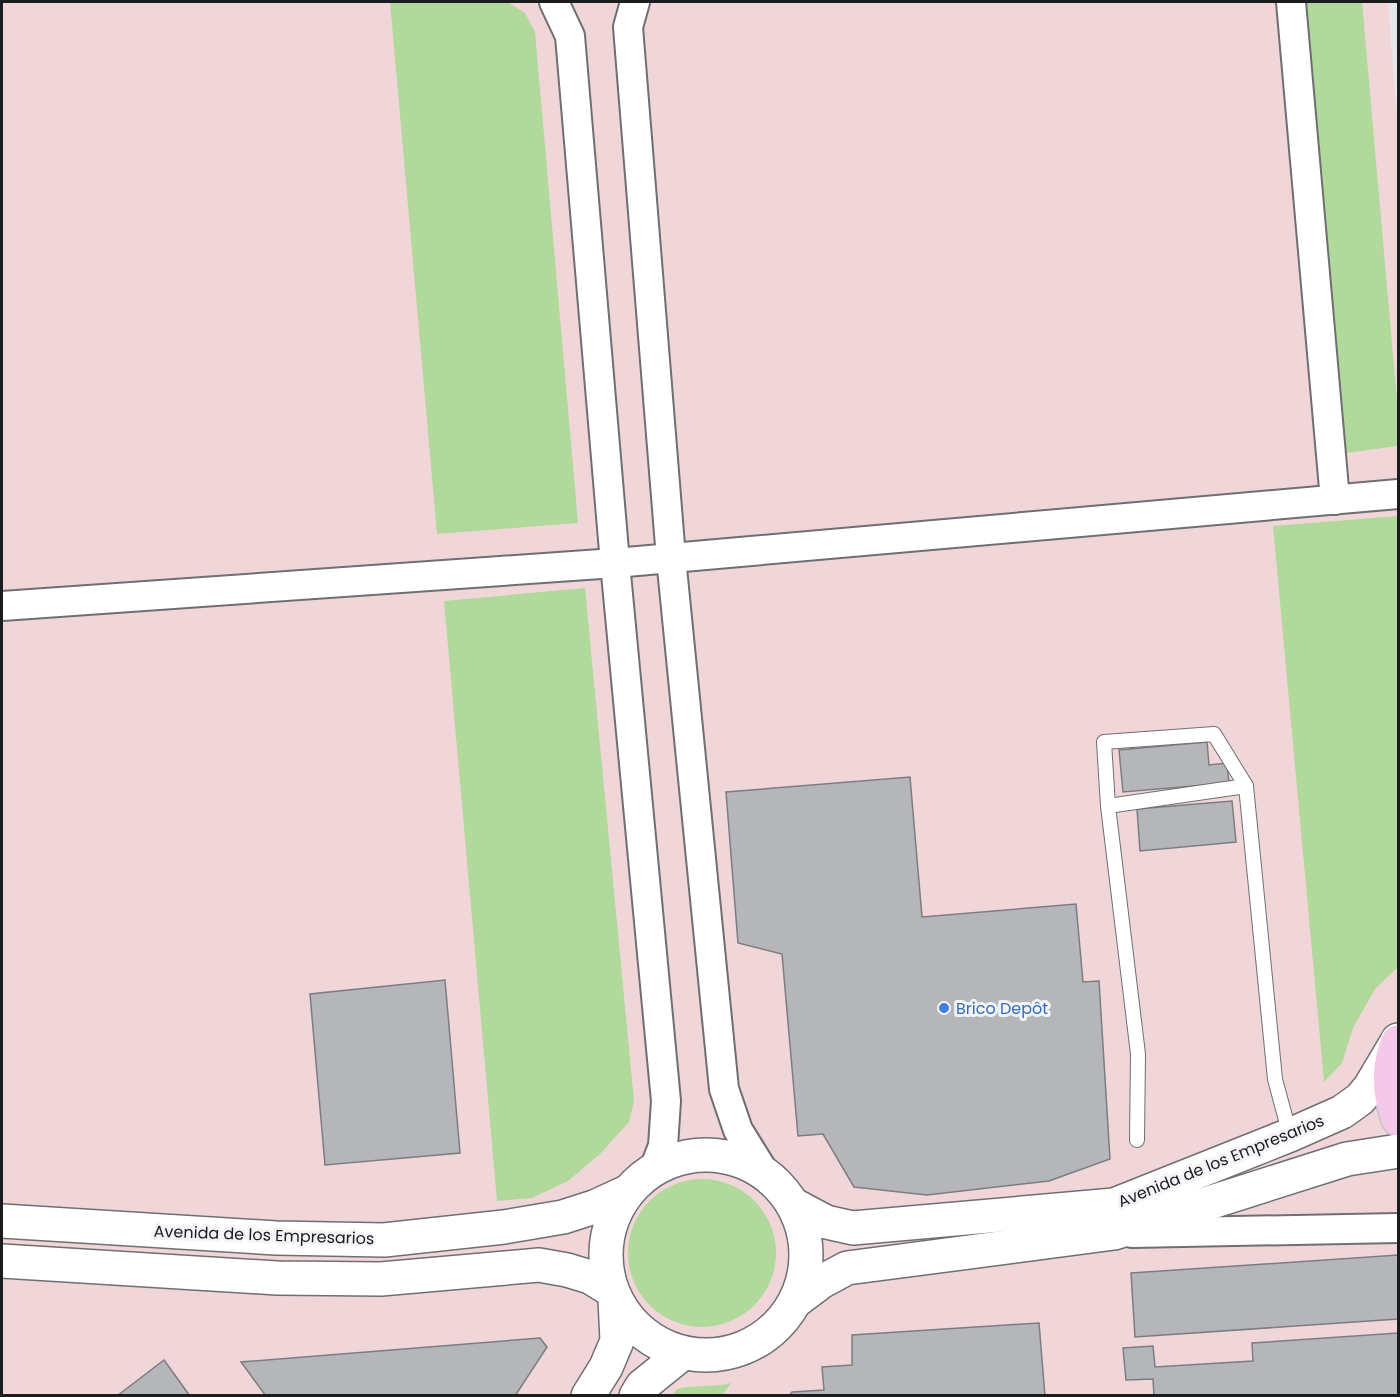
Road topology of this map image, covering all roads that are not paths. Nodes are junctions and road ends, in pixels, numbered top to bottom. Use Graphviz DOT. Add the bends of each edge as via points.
graph roads {
  1 [pos="554,2"];
  2 [pos="635,2"];
  3 [pos="1291,2"];
  4 [pos="1398,494"];
  5 [pos="1335,500"];
  6 [pos="671,558"];
  7 [pos="615,563"];
  8 [pos="2,606"];
  9 [pos="1246,786"];
  10 [pos="1108,806"];
  11 [pos="1398,1040"];
  12 [pos="1398,1119"];
  13 [pos="1290,1135"];
  14 [pos="1137,1140"];
  15 [pos="1398,1151"];
  16 [pos="654,1169"];
  17 [pos="764,1172"];
  18 [pos="629,1191"];
  19 [pos="794,1204"];
  20 [pos="2,1221"];
  21 [pos="1398,1228"];
  22 [pos="1114,1233"];
  23 [pos="2,1261"];
  24 [pos="613,1295"];
  25 [pos="797,1300"];
  26 [pos="683,1353"];
  27 [pos="588,1395"];
  28 [pos="636,1395"];
  1 -- 7 [label="street" via="570,36"];
  2 -- 6 [label="street" via="628,27"];
  3 -- 5 [label="street"];
  4 -- 5 [label="street"];
  5 -- 6 [label="street"];
  6 -- 7 [label="street"];
  6 -- 17 [label="street" via="724,1089 738,1130"];
  7 -- 8 [label="street"];
  7 -- 16 [label="street" via="666,1101 663,1146"];
  9 -- 10 [label="lane"];
  9 -- 10 [label="lane" via="1214,734 1104,742"];
  9 -- 13 [label="lane" via="1275,1079"];
  10 -- 14 [label="lane" via="1137,1045"];
  11 -- 12 [label="main road" via="1390,1077"];
  11 -- 13 [label="street, Avenida de los Empresarios" via="1360,1100"];
  13 -- 19 [label="street, Avenida de los Empresarios" via="1114,1205 853,1228 826,1222"];
  15 -- 22 [label="street, Avenida de los Empresarios" via="1347,1159"];
  16 -- 17 [label="street" via="690,1155 720,1154"];
  16 -- 18 [label="street"];
  17 -- 19 [label="street"];
  18 -- 20 [label="street, Avenida de los Empresarios" via="563,1217 384,1240 276,1238"];
  18 -- 24 [label="street" via="608,1230 606,1263"];
  19 -- 25 [label="street" via="806,1237 806,1269"];
  21 -- 22 [label="street, Avenida de los Empresarios"];
  22 -- 25 [label="street, Avenida de los Empresarios" via="847,1268 821,1281"];
  23 -- 24 [label="street" via="278,1278 381,1279 538,1265 590,1277"];
  24 -- 26 [label="street" via="638,1330"];
  24 -- 27 [label="street" via="617,1341 606,1368"];
  25 -- 26 [label="street" via="780,1323 755,1343 728,1354"];
  26 -- 28 [label="street"];
}
